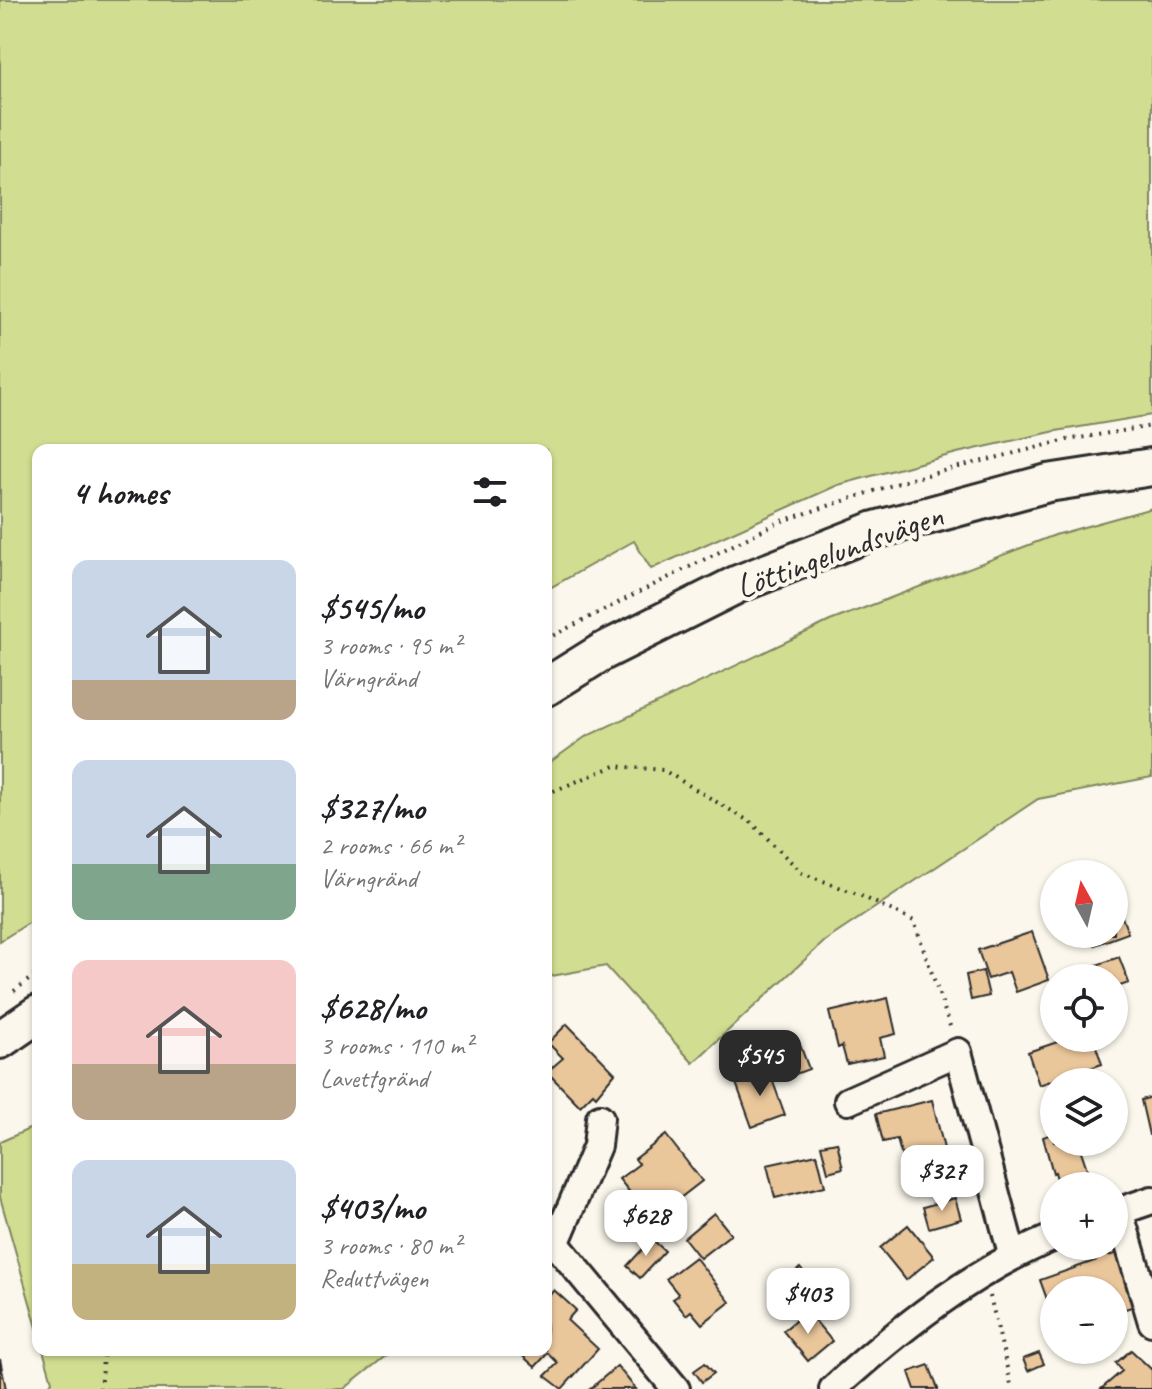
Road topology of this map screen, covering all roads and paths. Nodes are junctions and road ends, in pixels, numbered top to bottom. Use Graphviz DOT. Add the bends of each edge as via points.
graph roads {
  1 [pos="1152,467"];
  2 [pos="552,683"];
  3 [pos="552,792"];
  4 [pos="25,1003"];
  5 [pos="0,1040"];
  6 [pos="958,1052"];
  7 [pos="848,1101"];
  8 [pos="600,1118"];
  9 [pos="1152,1200"];
  10 [pos="1128,1208"];
  11 [pos="552,1235"];
  12 [pos="552,1238"];
  13 [pos="1040,1243"];
  14 [pos="1128,1247"];
  15 [pos="1012,1254"];
  16 [pos="984,1270"];
  17 [pos="1152,1322"];
  18 [pos="103,1356"];
  19 [pos="100,1389"];
  20 [pos="676,1389"];
  21 [pos="833,1389"];
  22 [pos="1012,1389"];
  1 -- 2 [label="main road, Löttingelundsvägen" via="1048,483 875,530 738,584 602,652"];
  3 -- 6 [label="path" via="615,766 663,770 752,823 802,873 914,921"];
  4 -- 5 [label="main road"];
  6 -- 7 [label="street"];
  6 -- 15 [label="street"];
  8 -- 11 [label="street" via="597,1146"];
  9 -- 10 [label="street"];
  12 -- 20 [label="street"];
  13 -- 15 [label="street"];
  14 -- 17 [label="street"];
  15 -- 16 [label="street"];
  16 -- 21 [label="street"];
  16 -- 22 [label="path"];
  18 -- 19 [label="path"];
}
